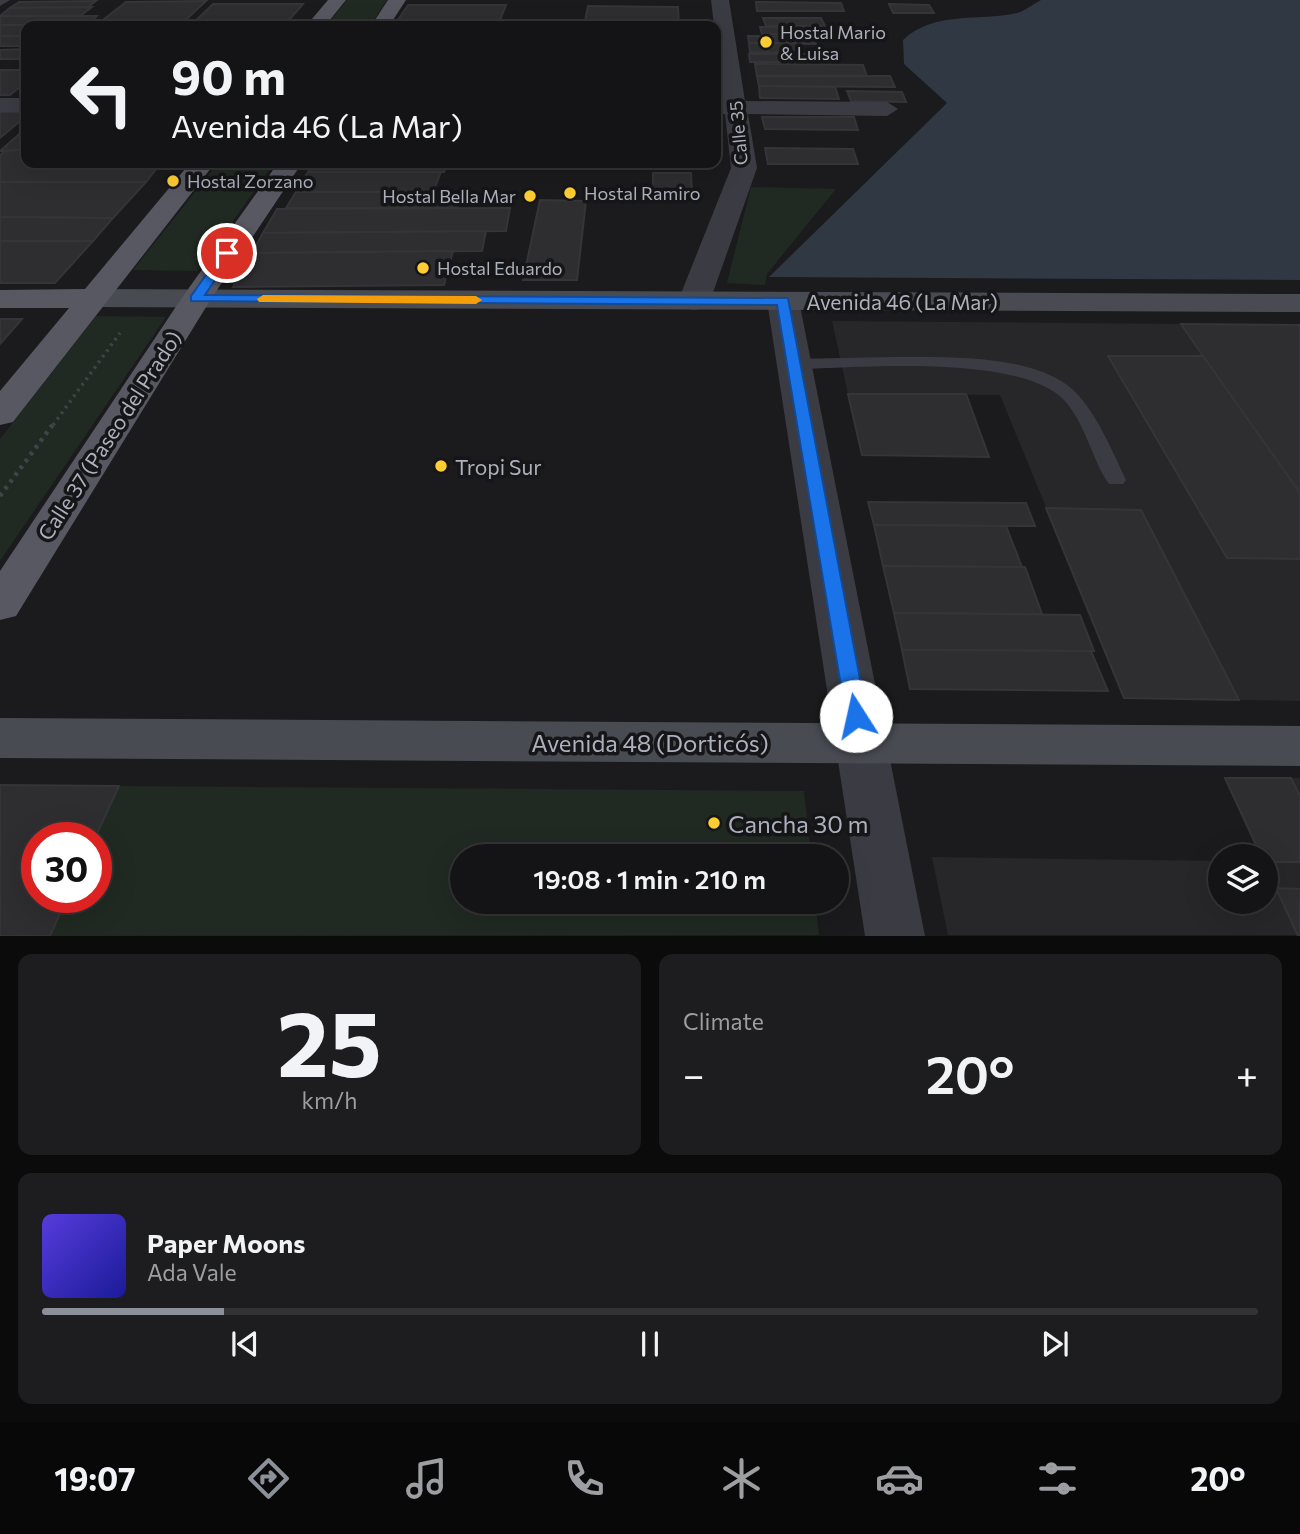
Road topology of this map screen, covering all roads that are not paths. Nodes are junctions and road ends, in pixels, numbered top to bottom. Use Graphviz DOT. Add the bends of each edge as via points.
graph roads {
  1 [pos="337,0"];
  2 [pos="397,0"];
  3 [pos="720,0"];
  4 [pos="319,21"];
  5 [pos="383,21"];
  6 [pos="0,105"];
  7 [pos="21,105"];
  8 [pos="726,107"];
  9 [pos="887,109"];
  10 [pos="199,168"];
  11 [pos="287,168"];
  12 [pos="95,298"];
  13 [pos="0,299"];
  14 [pos="196,299"];
  15 [pos="694,301"];
  16 [pos="783,301"];
  17 [pos="1300,303"];
  18 [pos="794,364"];
  19 [pos="0,414"];
  20 [pos="1116,480"];
  21 [pos="0,605"];
  22 [pos="0,738"];
  23 [pos="861,744"];
  24 [pos="1300,746"];
  25 [pos="895,936"];
  1 -- 4 [label="main road"];
  2 -- 5 [label="main road"];
  3 -- 8 [label="street, Calle 35"];
  6 -- 7 [label="street"];
  8 -- 9 [label="street"];
  8 -- 15 [label="street, Calle 35" via="744,168"];
  10 -- 12 [label="main road"];
  11 -- 14 [label="main road, Calle 37 (Paseo del Prado)"];
  12 -- 13 [label="main road, Avenida 46 (La Mar)"];
  12 -- 14 [label="main road, Avenida 46 (La Mar)"];
  12 -- 19 [label="main road"];
  14 -- 15 [label="main road, Avenida 46 (La Mar)"];
  14 -- 21 [label="main road, Calle 37 (Paseo del Prado)"];
  15 -- 16 [label="main road, Avenida 46 (La Mar)"];
  16 -- 17 [label="main road, Avenida 46 (La Mar)"];
  16 -- 18 [label="street"];
  18 -- 20 [label="lane" via="994,365 1029,373 1061,388 1079,407"];
  18 -- 23 [label="street"];
  22 -- 23 [label="main road, Avenida 48 (Dorticós)"];
  23 -- 24 [label="main road, Avenida 48 (Dorticós)"];
  23 -- 25 [label="street"];
}
